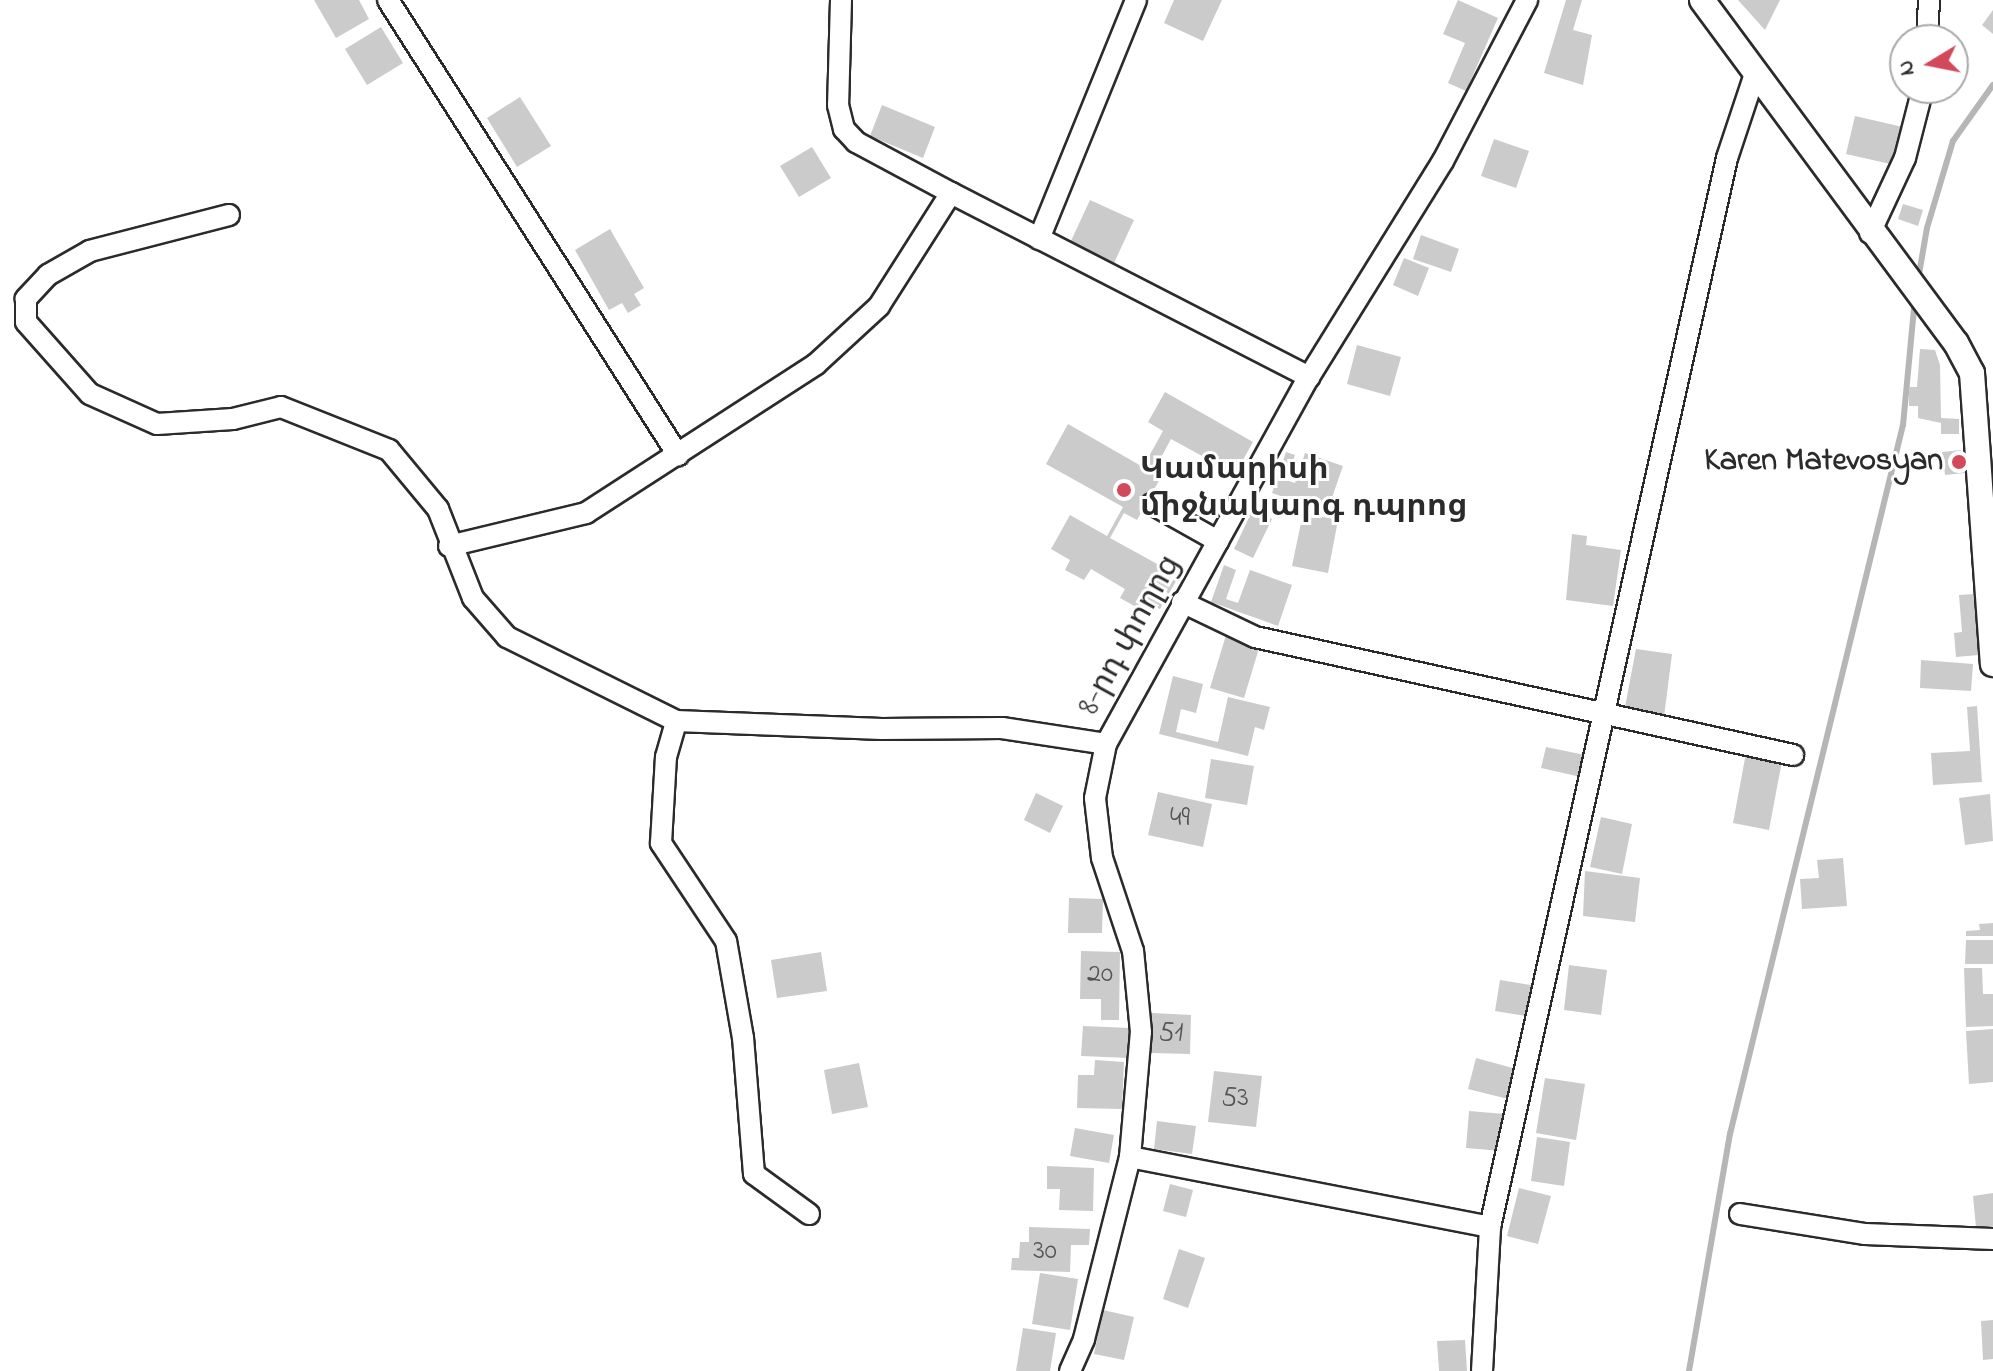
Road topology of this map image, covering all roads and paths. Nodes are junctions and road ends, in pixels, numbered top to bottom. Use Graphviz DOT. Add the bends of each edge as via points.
graph roads {
  1 [pos="388,0"];
  2 [pos="841,0"];
  3 [pos="1136,0"];
  4 [pos="1527,0"];
  5 [pos="1702,0"];
  6 [pos="1929,0"];
  7 [pos="1928,24"];
  8 [pos="1755,74"];
  9 [pos="1919,104"];
  10 [pos="951,193"];
  11 [pos="229,215"];
  12 [pos="1039,239"];
  13 [pos="1877,242"];
  14 [pos="1309,377"];
  15 [pos="678,455"];
  16 [pos="1152,504"];
  17 [pos="1218,541"];
  18 [pos="449,546"];
  19 [pos="1182,602"];
  20 [pos="1992,651"];
  21 [pos="1608,713"];
  22 [pos="676,721"];
  23 [pos="1106,744"];
  24 [pos="1793,755"];
  25 [pos="1130,1157"];
  26 [pos="809,1214"];
  27 [pos="1740,1214"];
  28 [pos="1490,1227"];
  29 [pos="1993,1239"];
  30 [pos="1070,1371"];
  31 [pos="1482,1371"];
  1 -- 15 [label="street"];
  2 -- 10 [label="street" via="838,89 844,129 856,142"];
  3 -- 12 [label="street"];
  4 -- 14 [label="street, 8-րդ փողոց" via="1443,161"];
  5 -- 8 [label="main road"];
  6 -- 7 [label="street"];
  8 -- 13 [label="main road"];
  8 -- 21 [label="street" via="1727,158"];
  9 -- 13 [label="street"];
  10 -- 12 [label="street"];
  10 -- 15 [label="street" via="879,306 816,364"];
  11 -- 18 [label="street" via="90,251 48,275 26,299 26,322 90,394 157,424 233,419 281,407 389,450 438,509"];
  12 -- 14 [label="street"];
  13 -- 20 [label="main road" via="1956,343 1972,373"];
  14 -- 17 [label="street, 8-րդ փողոց"];
  15 -- 18 [label="street" via="586,513"];
  16 -- 17 [label="street"];
  17 -- 19 [label="street, 8-րդ փողոց"];
  18 -- 22 [label="street" via="473,598 507,637"];
  19 -- 21 [label="street" via="1255,637"];
  19 -- 23 [label="street, 8-րդ փողոց"];
  21 -- 24 [label="street"];
  21 -- 28 [label="street"];
  22 -- 23 [label="street" via="1002,728"];
  22 -- 26 [label="street" via="666,757 661,843 726,941 743,1038 754,1174"];
  23 -- 25 [label="street, 8-րդ փողոց" via="1095,798 1102,858 1133,951 1141,1032"];
  25 -- 28 [label="street"];
  25 -- 30 [label="street, 8-րդ փողոց" via="1084,1339"];
  27 -- 29 [label="street" via="1865,1234"];
  28 -- 31 [label="street"];
}
